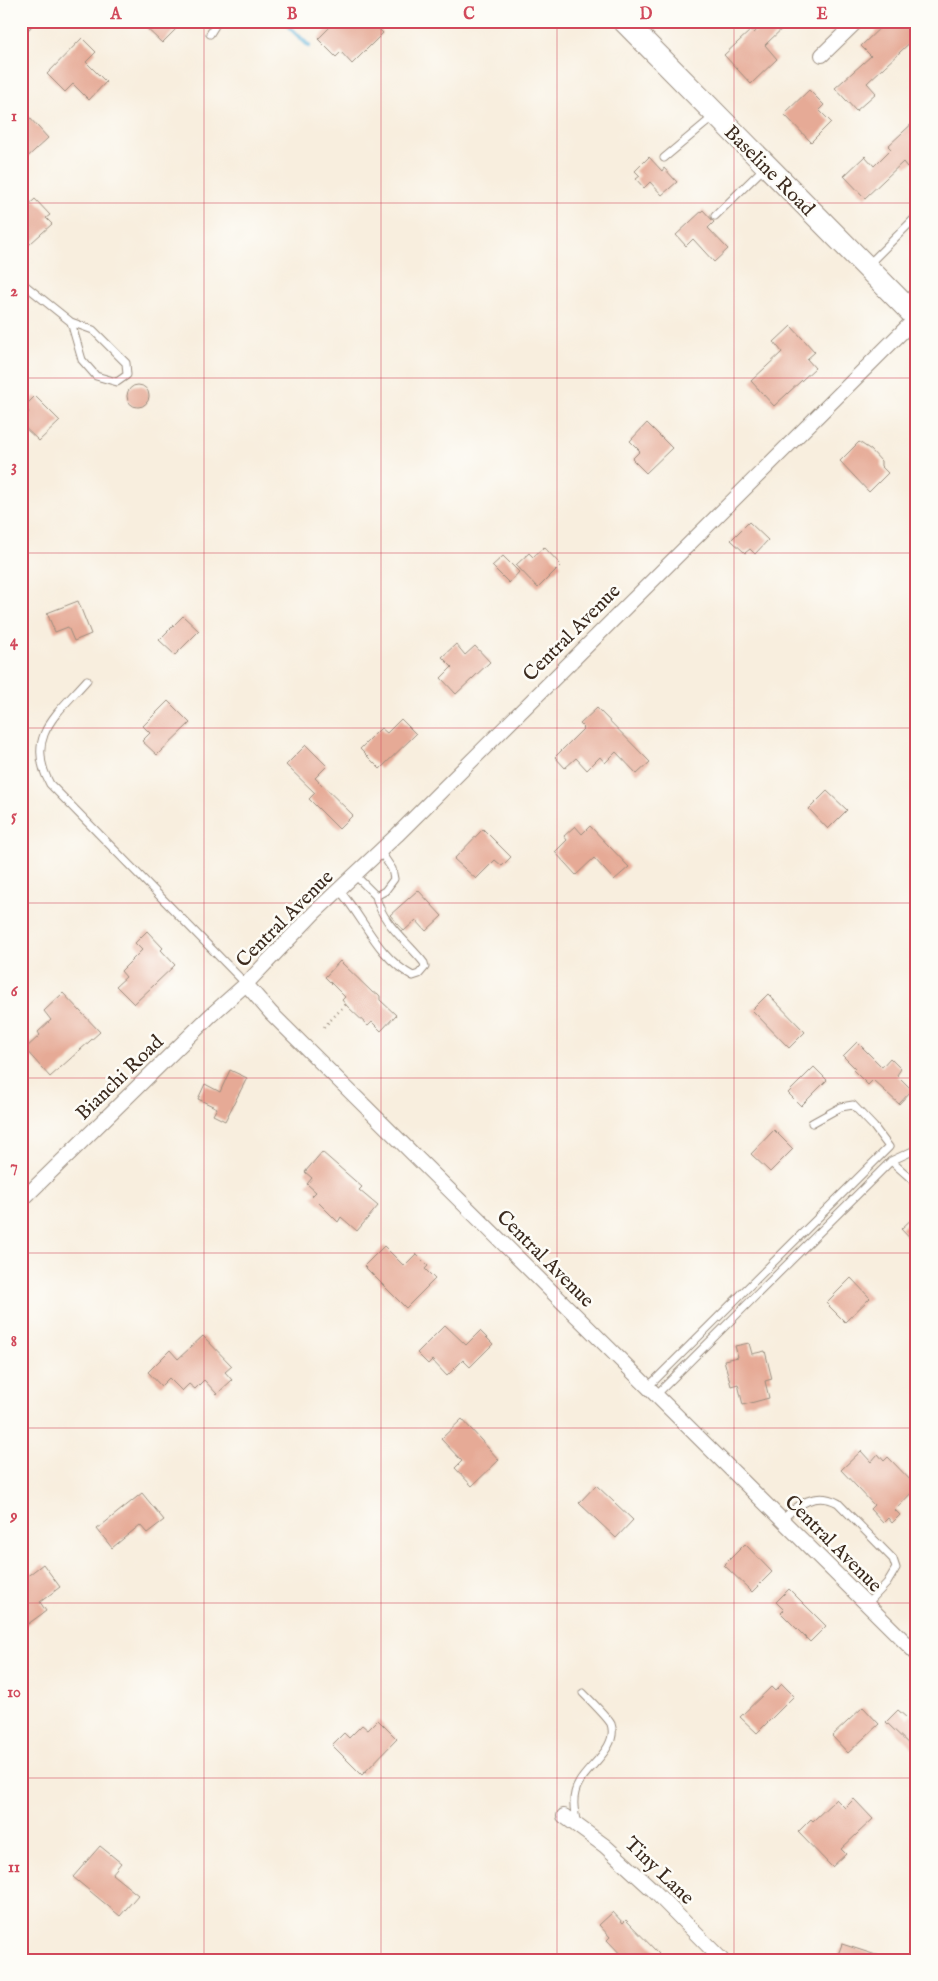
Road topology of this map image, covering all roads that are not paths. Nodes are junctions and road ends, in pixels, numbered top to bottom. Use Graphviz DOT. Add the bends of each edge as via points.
graph roads {
  1 [pos="26,21"];
  2 [pos="218,21"];
  3 [pos="624,21"];
  4 [pos="857,21"];
  5 [pos="21,26"];
  6 [pos="210,34"];
  7 [pos="822,54"];
  8 [pos="715,115"];
  9 [pos="664,158"];
  10 [pos="766,166"];
  11 [pos="715,216"];
  12 [pos="917,216"];
  13 [pos="866,267"];
  14 [pos="21,282"];
  15 [pos="916,318"];
  16 [pos="71,322"];
  17 [pos="86,680"];
  18 [pos="380,851"];
  19 [pos="355,875"];
  20 [pos="338,890"];
  21 [pos="376,896"];
  22 [pos="246,984"];
  23 [pos="812,1123"];
  24 [pos="917,1149"];
  25 [pos="891,1161"];
  26 [pos="917,1184"];
  27 [pos="21,1201"];
  28 [pos="652,1391"];
  29 [pos="782,1520"];
  30 [pos="867,1604"];
  31 [pos="917,1654"];
  32 [pos="583,1692"];
  33 [pos="564,1816"];
  34 [pos="577,1825"];
  35 [pos="722,1960"];
  1 -- 5 [label="street"];
  2 -- 6 [label="lane"];
  3 -- 8 [label="main road, Baseline Road"];
  4 -- 7 [label="street"];
  8 -- 9 [label="lane"];
  8 -- 10 [label="main road, Baseline Road"];
  10 -- 11 [label="lane"];
  10 -- 13 [label="main road, Baseline Road"];
  12 -- 13 [label="lane"];
  13 -- 15 [label="main road, Baseline Road"];
  14 -- 16 [label="lane"];
  15 -- 18 [label="street, Central Avenue"];
  16 -- 16 [label="lane" via="82,360 96,376 117,382 126,375 126,363 93,330"];
  17 -- 22 [label="lane" via="52,720 42,738 42,769 50,784"];
  18 -- 19 [label="street, Central Avenue"];
  18 -- 21 [label="lane" via="392,869 394,879 385,891"];
  19 -- 20 [label="street, Central Avenue"];
  19 -- 21 [label="lane"];
  20 -- 21 [label="lane" via="393,963 414,976 419,974 425,967 424,963 384,918"];
  20 -- 22 [label="street, Central Avenue"];
  22 -- 27 [label="street, Bianchi Road"];
  22 -- 28 [label="street, Central Avenue" via="270,1013"];
  23 -- 28 [label="lane" via="841,1107 853,1105 889,1147"];
  24 -- 25 [label="lane"];
  25 -- 26 [label="lane"];
  25 -- 28 [label="lane"];
  28 -- 29 [label="street, Central Avenue"];
  29 -- 30 [label="street, Central Avenue"];
  29 -- 30 [label="lane" via="795,1507 817,1497 838,1503 893,1559 896,1568"];
  30 -- 31 [label="street, Central Avenue"];
  32 -- 34 [label="lane" via="611,1724 612,1737 578,1784 573,1802"];
  33 -- 34 [label="street, Tiny Lane"];
  34 -- 35 [label="street, Tiny Lane" via="652,1889"];
}
